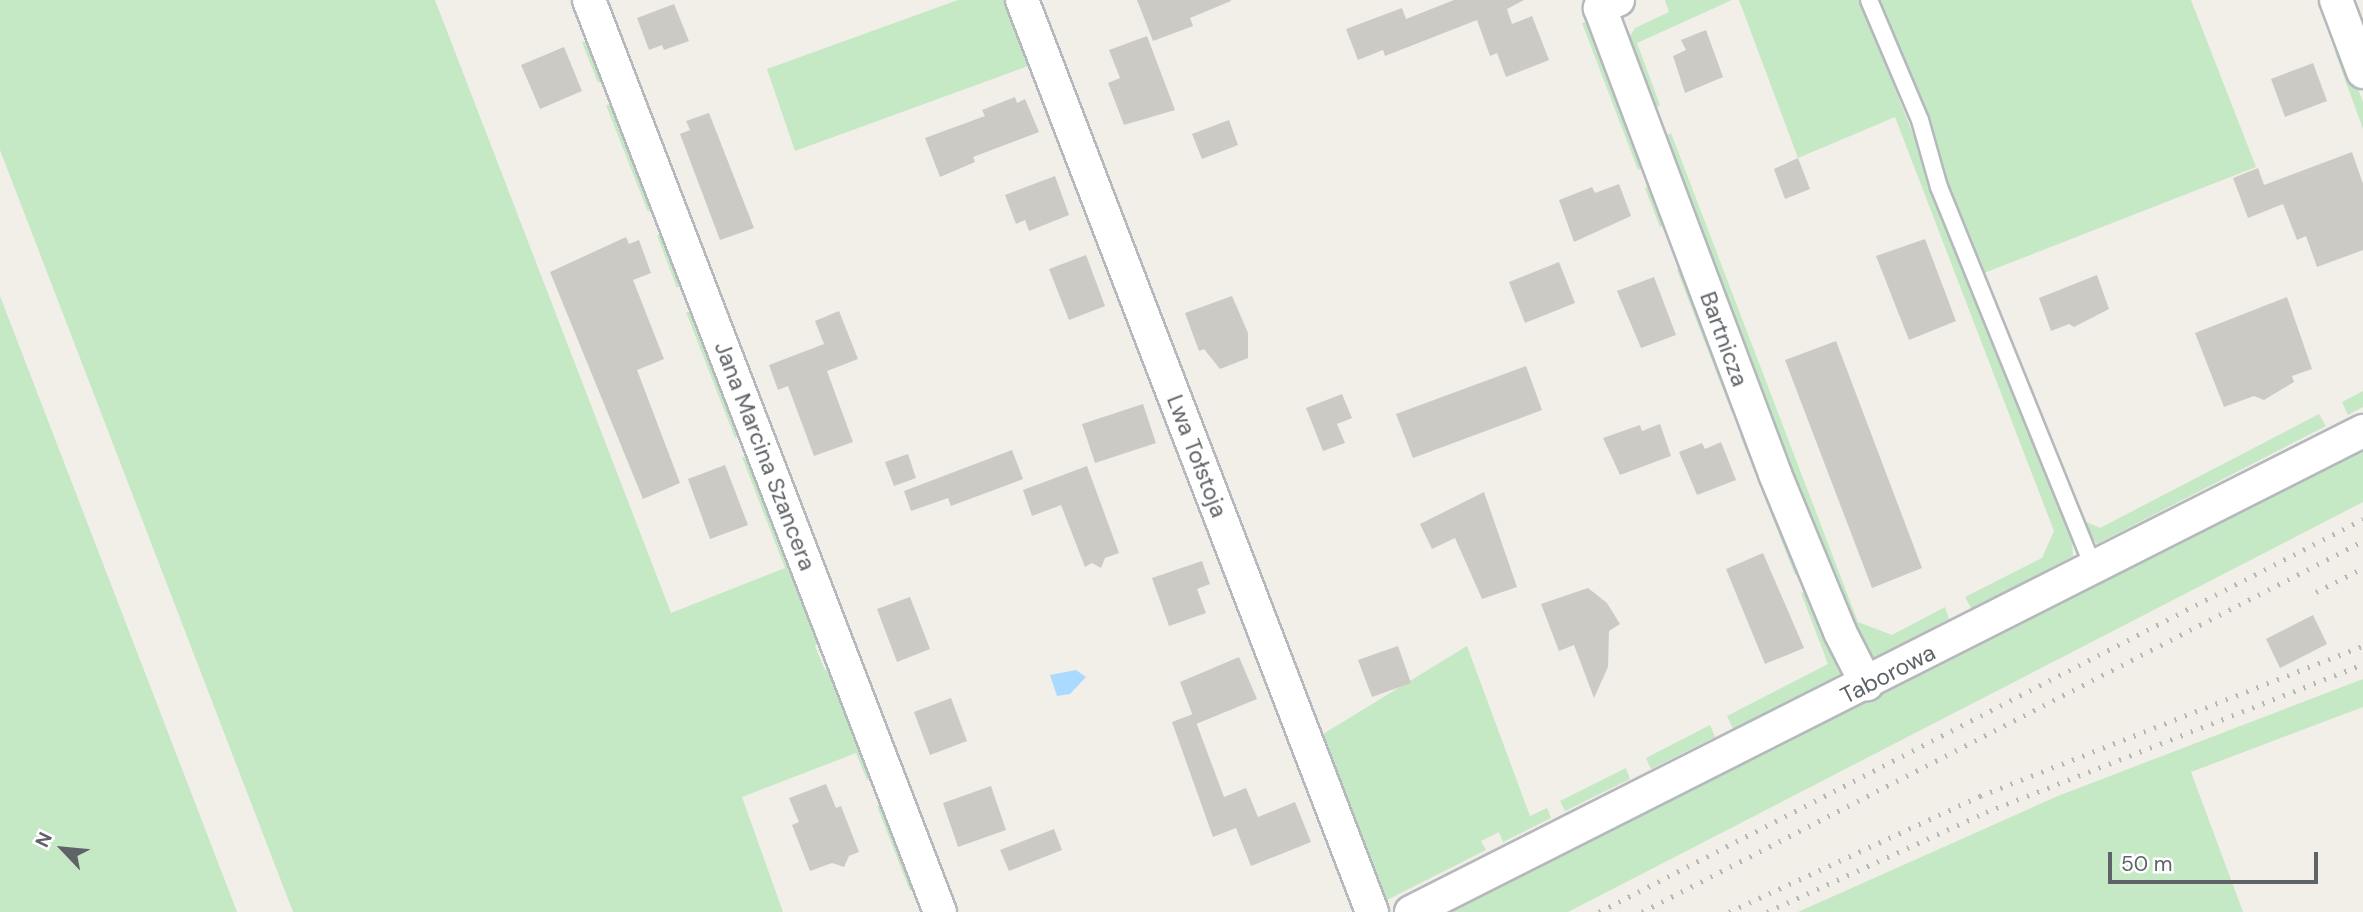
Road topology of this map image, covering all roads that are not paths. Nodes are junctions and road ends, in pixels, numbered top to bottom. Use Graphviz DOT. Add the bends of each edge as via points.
graph roads {
  1 [pos="589,0"];
  2 [pos="1022,0"];
  3 [pos="1868,0"];
  4 [pos="2336,0"];
  5 [pos="1603,3"];
  6 [pos="2363,72"];
  7 [pos="2363,431"];
  8 [pos="2094,568"];
  9 [pos="1867,685"];
  10 [pos="940,912"];
  11 [pos="1372,912"];
  12 [pos="1411,912"];
  1 -- 10 [label="street, Jana Marcina Szancera"];
  2 -- 11 [label="street, Lwa Tołstoja"];
  3 -- 8 [label="lane" via="1920,120 1939,187"];
  4 -- 6 [label="street"];
  5 -- 9 [label="street, Bartnicza" via="1775,474 1840,632"];
  7 -- 8 [label="street, Taborowa"];
  8 -- 9 [label="street, Taborowa"];
  9 -- 12 [label="street, Taborowa"];
}
